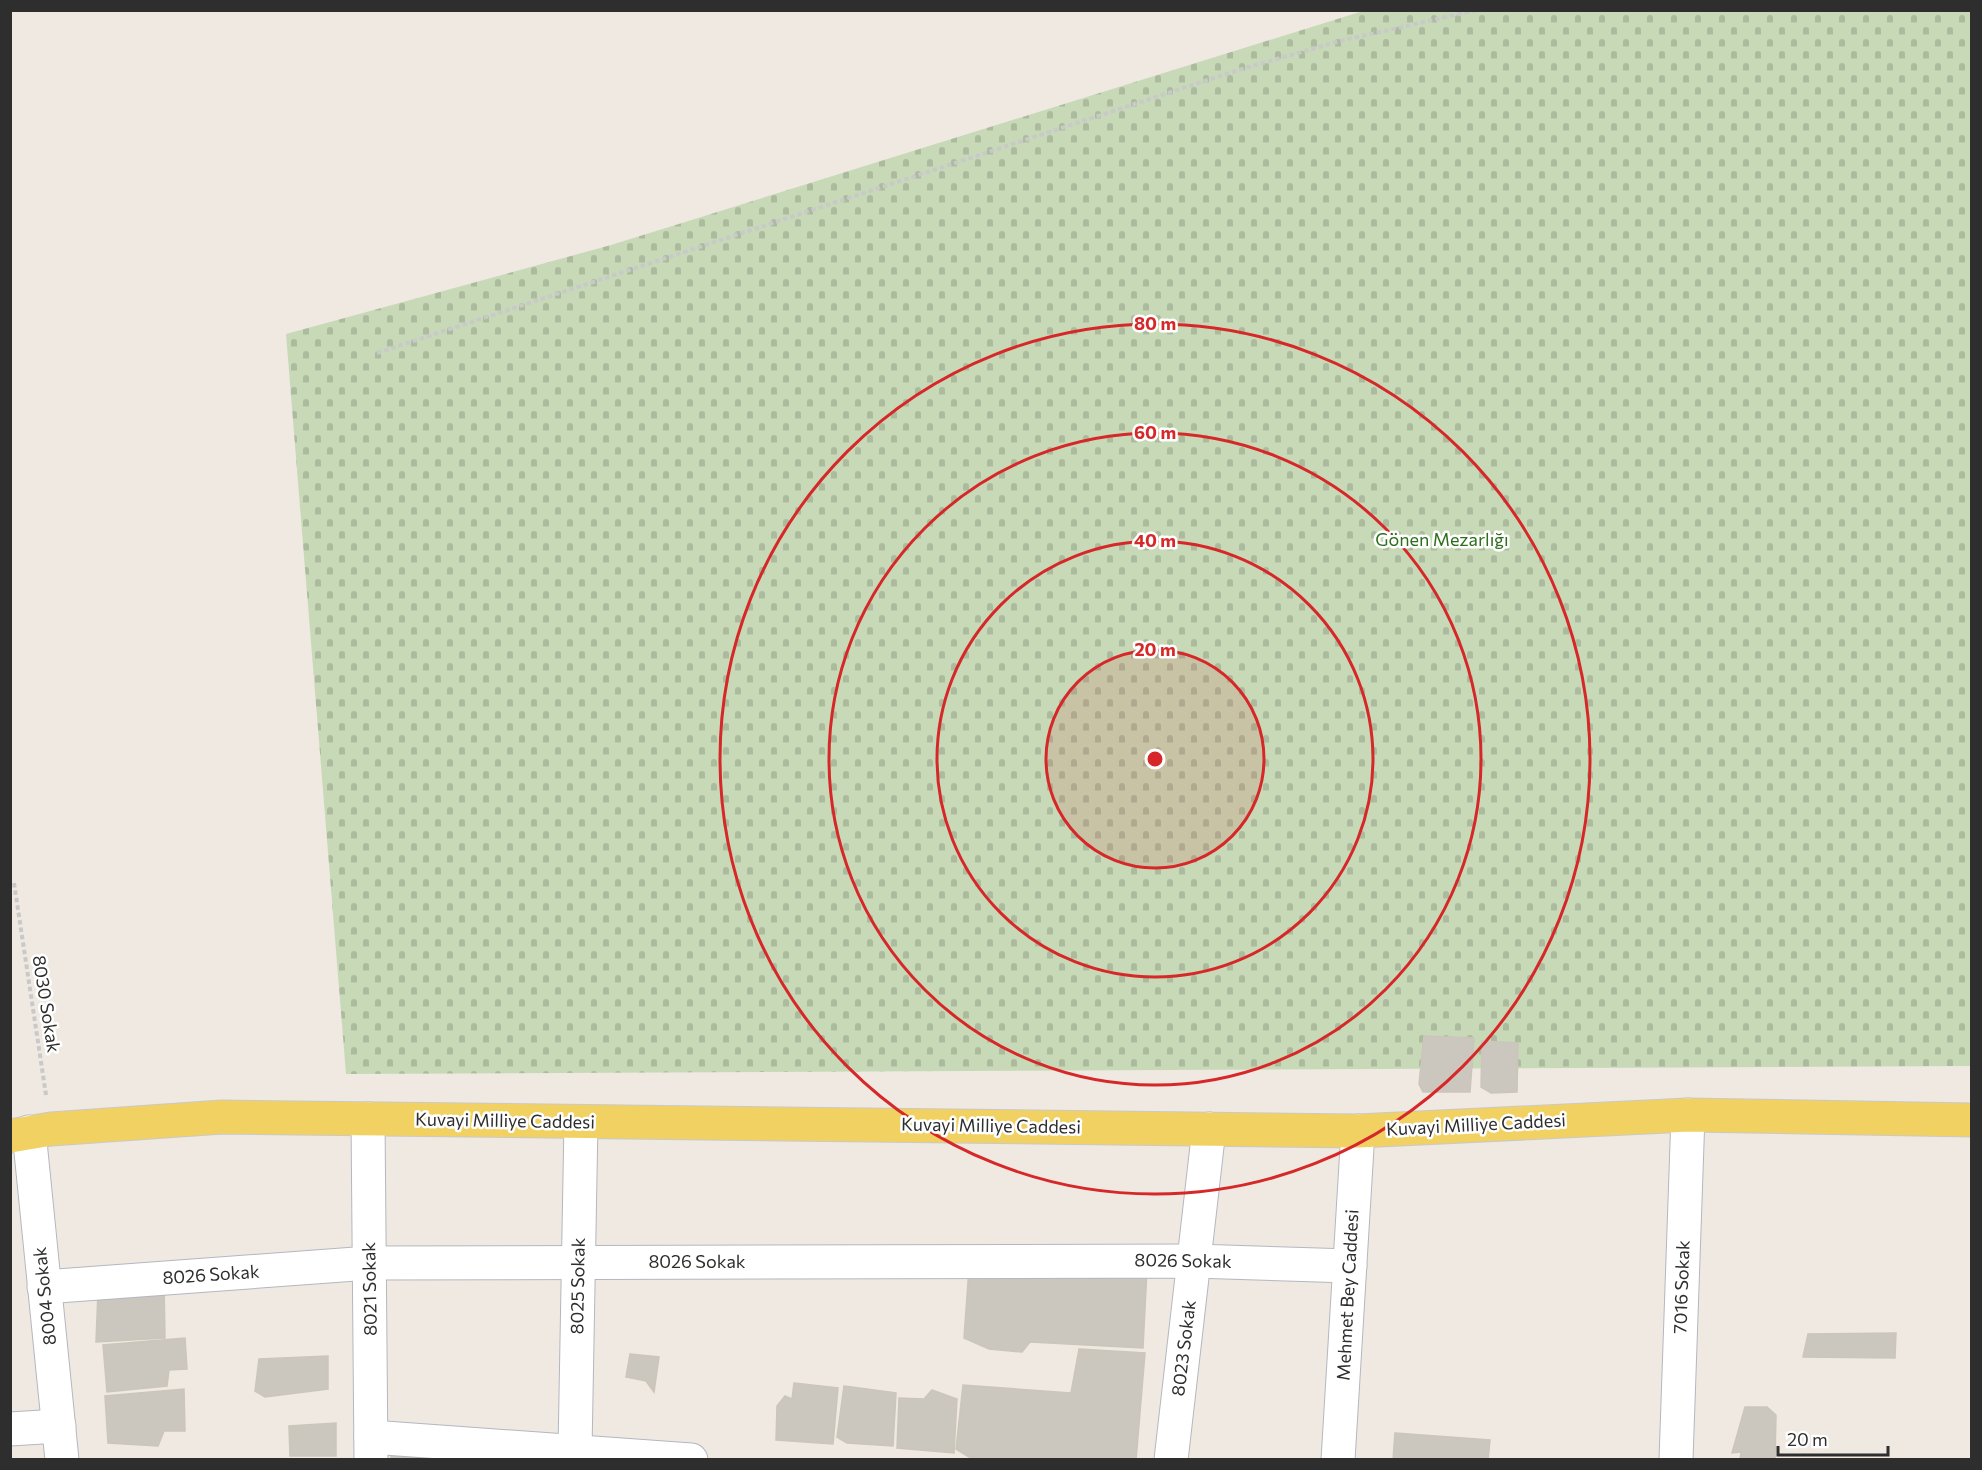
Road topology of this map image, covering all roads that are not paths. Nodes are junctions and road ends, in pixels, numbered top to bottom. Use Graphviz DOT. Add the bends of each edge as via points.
graph roads {
  1 [pos="1688,1115"];
  2 [pos="368,1119"];
  3 [pos="1971,1120"];
  4 [pos="581,1122"];
  5 [pos="1209,1129"];
  6 [pos="1358,1131"];
  7 [pos="30,1132"];
  8 [pos="1194,1261"];
  9 [pos="369,1263"];
  10 [pos="578,1263"];
  11 [pos="1350,1266"];
  12 [pos="44,1287"];
  13 [pos="59,1426"];
  14 [pos="10,1429"];
  15 [pos="371,1448"];
  16 [pos="575,1450"];
  17 [pos="62,1460"];
  18 [pos="690,1460"];
  19 [pos="1171,1460"];
  20 [pos="1338,1460"];
  21 [pos="1676,1460"];
  1 -- 3 [label="main road, Kuvayi Milliye Caddesi"];
  1 -- 6 [label="main road, Kuvayi Milliye Caddesi"];
  1 -- 21 [label="street, 7016 Sokak"];
  2 -- 4 [label="main road, Kuvayi Milliye Caddesi"];
  2 -- 7 [label="main road, Kuvayi Milliye Caddesi" via="222,1117"];
  2 -- 9 [label="street, 8021 Sokak"];
  4 -- 5 [label="main road, Kuvayi Milliye Caddesi"];
  4 -- 10 [label="street, 8025 Sokak"];
  5 -- 6 [label="main road, Kuvayi Milliye Caddesi"];
  5 -- 8 [label="street, 8023 Sokak"];
  6 -- 11 [label="street, Mehmet Bey Caddesi"];
  7 -- 12 [label="street, 8004 Sokak"];
  8 -- 10 [label="street, 8026 Sokak"];
  8 -- 11 [label="street, 8026 Sokak"];
  8 -- 19 [label="street, 8023 Sokak"];
  9 -- 10 [label="street, 8026 Sokak"];
  9 -- 12 [label="street, 8026 Sokak"];
  9 -- 15 [label="street, 8021 Sokak"];
  10 -- 16 [label="street, 8025 Sokak"];
  11 -- 20 [label="street, Mehmet Bey Caddesi"];
  12 -- 13 [label="street, 8004 Sokak"];
  13 -- 14 [label="street"];
  13 -- 17 [label="street, 8004 Sokak"];
  15 -- 16 [label="street"];
  16 -- 18 [label="street"];
}
